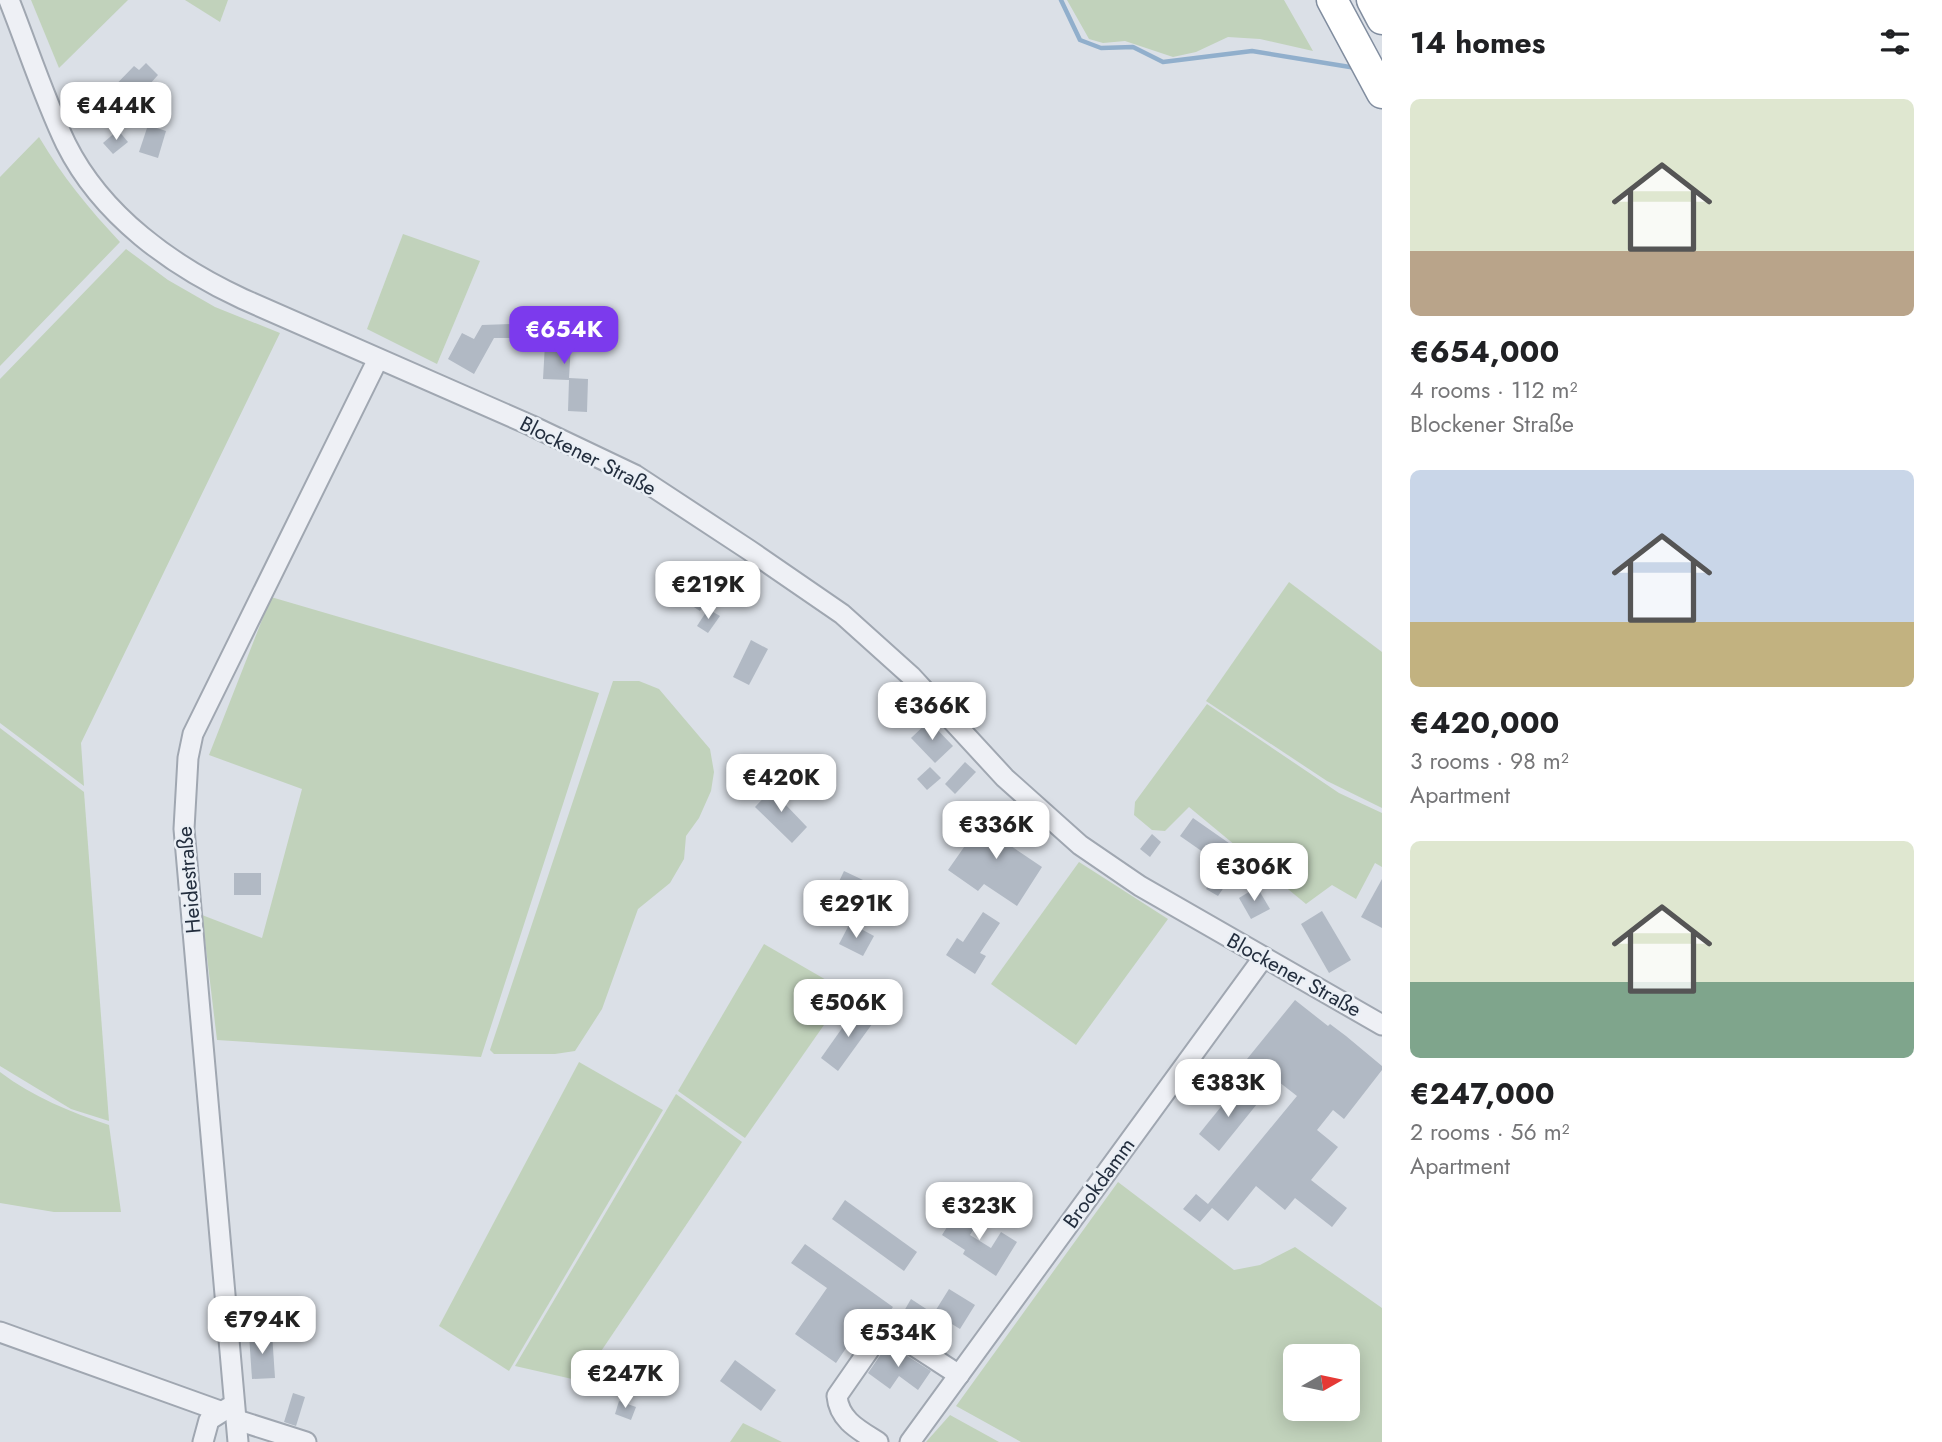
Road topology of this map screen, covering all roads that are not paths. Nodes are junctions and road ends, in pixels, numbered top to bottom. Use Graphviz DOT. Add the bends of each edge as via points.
graph roads {
  1 [pos="9,0"];
  2 [pos="1332,0"];
  3 [pos="1372,0"];
  4 [pos="1382,19"];
  5 [pos="1374,78"];
  6 [pos="378,359"];
  7 [pos="1264,958"];
  8 [pos="1382,1025"];
  9 [pos="0,1332"];
  10 [pos="958,1375"];
  11 [pos="231,1412"];
  12 [pos="203,1442"];
  13 [pos="238,1442"];
  14 [pos="306,1442"];
  15 [pos="878,1442"];
  16 [pos="910,1442"];
  1 -- 6 [label="street, Blockener Straße" via="67,145 125,221 168,258 212,285"];
  2 -- 5 [label="highway"];
  3 -- 4 [label="highway"];
  6 -- 7 [label="street, Blockener Straße" via="601,457 749,550 842,614 888,653 1005,778 1070,837 1140,886"];
  6 -- 11 [label="street, Heidestraße" via="193,734 188,758 184,829"];
  7 -- 8 [label="street, Blockener Straße"];
  7 -- 10 [label="street, Brookdamm"];
  9 -- 11 [label="street"];
  10 -- 15 [label="street" via="885,1327 837,1396 842,1414"];
  10 -- 16 [label="street, Brookdamm"];
  11 -- 12 [label="street" via="209,1420"];
  11 -- 13 [label="street, Heidestraße"];
  11 -- 14 [label="street"];
}
